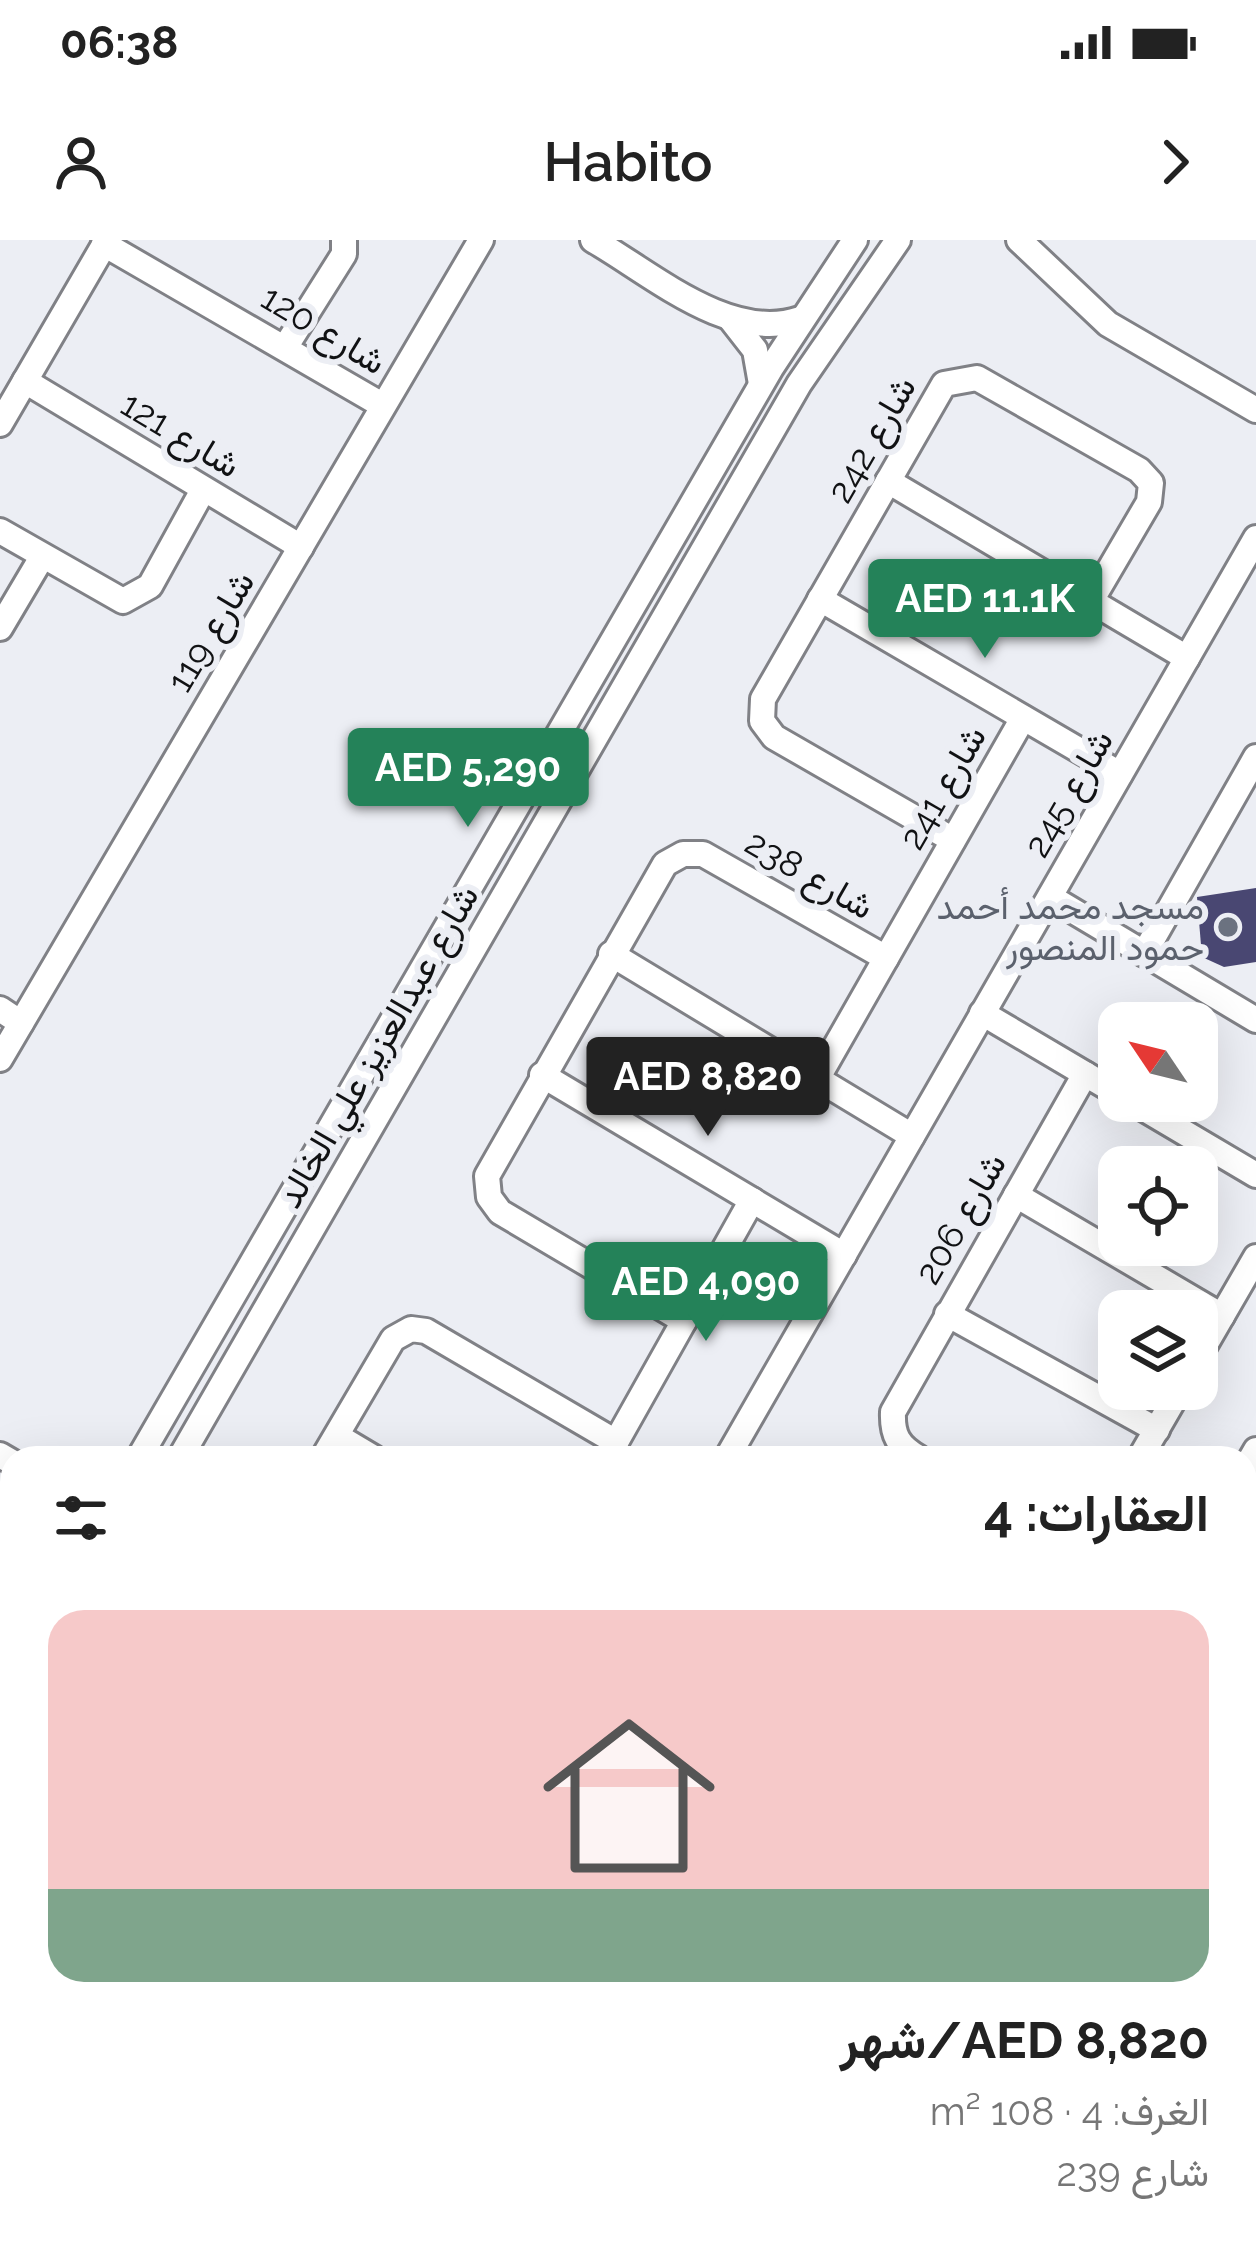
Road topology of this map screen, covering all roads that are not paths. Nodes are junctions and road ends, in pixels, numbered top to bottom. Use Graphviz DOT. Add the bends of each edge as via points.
graph roads {
  1 [pos="344,240"];
  2 [pos="481,240"];
  3 [pos="593,240"];
  4 [pos="855,240"];
  5 [pos="898,240"];
  6 [pos="1019,240"];
  7 [pos="105,242"];
  8 [pos="730,318"];
  9 [pos="800,319"];
  10 [pos="286,346"];
  11 [pos="25,381"];
  12 [pos="761,385"];
  13 [pos="382,405"];
  14 [pos="1256,410"];
  15 [pos="0,424"];
  16 [pos="888,481"];
  17 [pos="203,490"];
  18 [pos="0,531"];
  19 [pos="1256,538"];
  20 [pos="301,547"];
  21 [pos="41,557"];
  22 [pos="1248,571"];
  23 [pos="645,584"];
  24 [pos="820,599"];
  25 [pos="1091,601"];
  26 [pos="0,628"];
  27 [pos="1187,658"];
  28 [pos="1023,718"];
  29 [pos="601,732"];
  30 [pos="1256,757"];
  31 [pos="1120,774"];
  32 [pos="1246,799"];
  33 [pos="953,840"];
  34 [pos="1050,897"];
  35 [pos="1144,954"];
  36 [pos="611,955"];
  37 [pos="886,958"];
  38 [pos="982,1013"];
  39 [pos="10,1016"];
  40 [pos="1256,1020"];
  41 [pos="0,1059"];
  42 [pos="361,1073"];
  43 [pos="1085,1074"];
  44 [pos="542,1075"];
  45 [pos="817,1079"];
  46 [pos="1098,1082"];
  47 [pos="1166,1122"];
  48 [pos="912,1136"];
  49 [pos="1256,1175"];
  50 [pos="1016,1195"];
  51 [pos="752,1201"];
  52 [pos="312,1231"];
  53 [pos="844,1255"];
  54 [pos="1256,1256"];
  55 [pos="947,1314"];
  56 [pos="1222,1316"];
  57 [pos="684,1322"];
  58 [pos="1218,1323"];
  59 [pos="1168,1410"];
  60 [pos="1156,1430"];
  61 [pos="146,1446"];
  62 [pos="187,1446"];
  63 [pos="331,1446"];
  64 [pos="606,1446"];
  65 [pos="614,1446"];
  66 [pos="734,1446"];
  67 [pos="902,1446"];
  68 [pos="1147,1446"];
  1 -- 10 [label="street" via="344,254"];
  2 -- 13 [label="street, شارع 119"];
  3 -- 8 [label="street"];
  4 -- 9 [label="street, شارع عبدالعزيز علي الخالد"];
  5 -- 29 [label="street, شارع عبدالعزيز علي الخالد" via="808,370"];
  6 -- 14 [label="street" via="1093,313"];
  7 -- 10 [label="street, شارع 120"];
  7 -- 11 [label="street"];
  8 -- 9 [label="street" via="766,326"];
  8 -- 12 [label="street" via="755,350"];
  9 -- 12 [label="street, شارع عبدالعزيز علي الخالد"];
  10 -- 13 [label="street, شارع 120"];
  11 -- 15 [label="street"];
  11 -- 17 [label="street, شارع 121"];
  12 -- 23 [label="street, شارع عبدالعزيز علي الخالد"];
  13 -- 20 [label="street, شارع 119"];
  16 -- 24 [label="street, شارع 242"];
  16 -- 25 [label="street"];
  16 -- 25 [label="street, شارع 242" via="944,383 957,378 977,378 1139,470 1151,483 1149,502"];
  17 -- 20 [label="street, شارع 121"];
  17 -- 21 [label="street" via="140,596 123,602"];
  18 -- 21 [label="street"];
  19 -- 22 [label="street, شارع 245"];
  20 -- 39 [label="street, شارع 119"];
  21 -- 26 [label="street"];
  22 -- 27 [label="street, شارع 245"];
  23 -- 29 [label="street" via="628,643 581,724 588,734"];
  23 -- 42 [label="street, شارع عبدالعزيز علي الخالد"];
  24 -- 28 [label="street"];
  24 -- 33 [label="street, شارع 242" via="763,699 761,721 774,737"];
  25 -- 27 [label="street"];
  27 -- 31 [label="street, شارع 245"];
  28 -- 31 [label="street"];
  28 -- 33 [label="street, شارع 241"];
  29 -- 52 [label="street, شارع عبدالعزيز علي الخالد"];
  30 -- 32 [label="street"];
  31 -- 34 [label="street, شارع 245"];
  32 -- 35 [label="street"];
  33 -- 37 [label="street, شارع 241"];
  34 -- 35 [label="street"];
  34 -- 38 [label="street, شارع 245"];
  35 -- 40 [label="street"];
  36 -- 37 [label="street, شارع 238" via="665,864 703,854"];
  36 -- 44 [label="street, شارع 238"];
  36 -- 45 [label="street"];
  37 -- 45 [label="street, شارع 241"];
  38 -- 43 [label="street"];
  38 -- 48 [label="street, شارع 245"];
  39 -- 41 [label="street, شارع 119"];
  42 -- 52 [label="street" via="374,1091 324,1180"];
  42 -- 61 [label="street, شارع عبدالعزيز علي الخالد"];
  43 -- 46 [label="street"];
  43 -- 50 [label="street, شارع 206"];
  44 -- 51 [label="street"];
  44 -- 57 [label="street, شارع 238" via="488,1176 489,1197 500,1212"];
  45 -- 48 [label="street"];
  47 -- 49 [label="street"];
  48 -- 53 [label="street, شارع 245"];
  50 -- 55 [label="street, شارع 206"];
  50 -- 56 [label="street"];
  51 -- 53 [label="street"];
  51 -- 57 [label="street"];
  52 -- 62 [label="street, شارع عبدالعزيز علي الخالد"];
  53 -- 66 [label="street, شارع 245"];
  54 -- 56 [label="street"];
  55 -- 60 [label="street"];
  55 -- 67 [label="street, شارع 206" via="893,1412 892,1432"];
  56 -- 58 [label="street"];
  57 -- 65 [label="street"];
  59 -- 60 [label="street"];
  60 -- 68 [label="street"];
  63 -- 64 [label="street" via="393,1340 411,1329 426,1331"];
}
